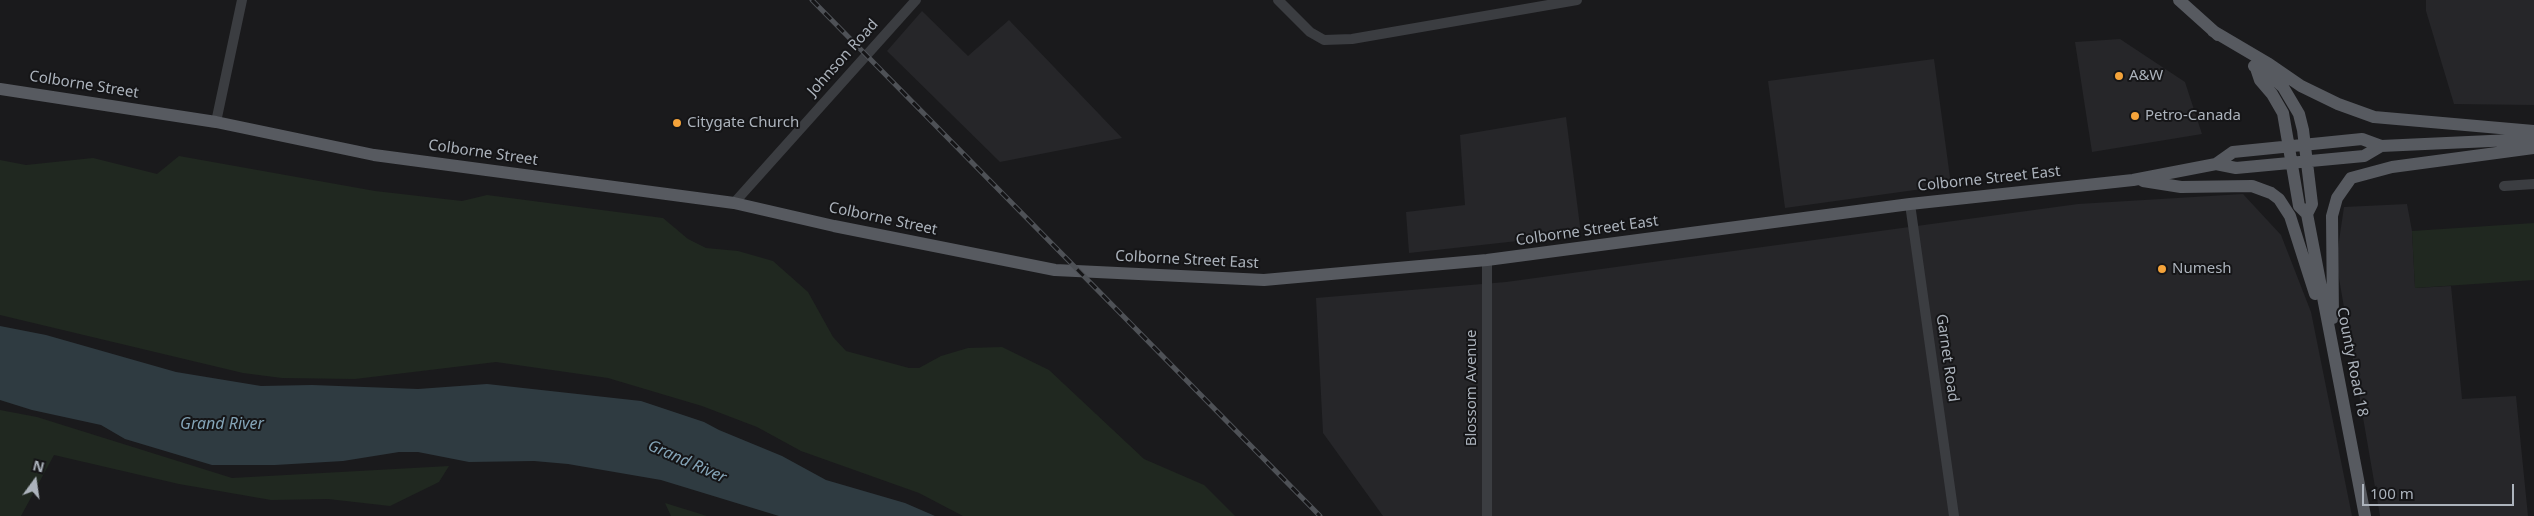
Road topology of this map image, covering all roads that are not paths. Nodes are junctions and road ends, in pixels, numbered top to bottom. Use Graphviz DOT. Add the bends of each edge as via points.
graph roads {
  1 [pos="242,0"];
  2 [pos="916,0"];
  3 [pos="1278,0"];
  4 [pos="1577,0"];
  5 [pos="2179,0"];
  6 [pos="2213,31"];
  7 [pos="2256,68"];
  8 [pos="0,89"];
  9 [pos="216,122"];
  10 [pos="2534,131"];
  11 [pos="2534,139"];
  12 [pos="2305,144"];
  13 [pos="2288,145"];
  14 [pos="2381,146"];
  15 [pos="2534,148"];
  16 [pos="2306,161"];
  17 [pos="2292,163"];
  18 [pos="2216,164"];
  19 [pos="2133,180"];
  20 [pos="2534,184"];
  21 [pos="2504,186"];
  22 [pos="734,203"];
  23 [pos="1910,204"];
  24 [pos="2307,214"];
  25 [pos="960,252"];
  26 [pos="1487,260"];
  27 [pos="2333,351"];
  28 [pos="1487,516"];
  29 [pos="1954,516"];
  30 [pos="2365,516"];
  1 -- 9 [label="street"];
  2 -- 22 [label="street, Johnson Road"];
  3 -- 4 [label="street" via="1310,32 1324,40 1352,39"];
  5 -- 6 [label="main road, County Road 18"];
  6 -- 7 [label="main road, County Road 18"];
  6 -- 10 [label="main road" via="2301,86 2374,117"];
  7 -- 12 [label="main road, County Road 18" via="2277,81 2292,100 2302,122"];
  7 -- 13 [label="main road, County Road 18" via="2260,80 2283,113"];
  8 -- 9 [label="main road, Colborne Street"];
  9 -- 22 [label="main road, Colborne Street" via="374,155"];
  11 -- 14 [label="main road, Colborne Street East"];
  12 -- 13 [label="main road, Colborne Street East"];
  12 -- 14 [label="main road, Colborne Street East" via="2362,139"];
  12 -- 16 [label="main road, County Road 18"];
  13 -- 17 [label="main road, County Road 18"];
  13 -- 18 [label="main road, Colborne Street East" via="2233,152"];
  14 -- 16 [label="main road, Colborne Street East" via="2364,156"];
  15 -- 27 [label="main road" via="2392,167 2351,178 2337,198 2332,216"];
  16 -- 17 [label="main road, Colborne Street East"];
  16 -- 24 [label="main road, County Road 18" via="2312,204"];
  17 -- 18 [label="main road, Colborne Street East" via="2236,168"];
  17 -- 24 [label="main road, County Road 18" via="2299,206"];
  18 -- 19 [label="main road, Colborne Street East"];
  19 -- 23 [label="main road, Colborne Street East"];
  19 -- 27 [label="main road" via="2181,187 2252,186 2279,199 2294,226"];
  20 -- 21 [label="street"];
  22 -- 25 [label="main road, Colborne Street"];
  23 -- 26 [label="main road, Colborne Street East"];
  23 -- 29 [label="street, Garnet Road"];
  24 -- 27 [label="main road, County Road 18"];
  25 -- 26 [label="main road, Colborne Street East" via="1055,270 1264,280"];
  26 -- 28 [label="street, Blossom Avenue"];
  27 -- 30 [label="main road, County Road 18"];
}
